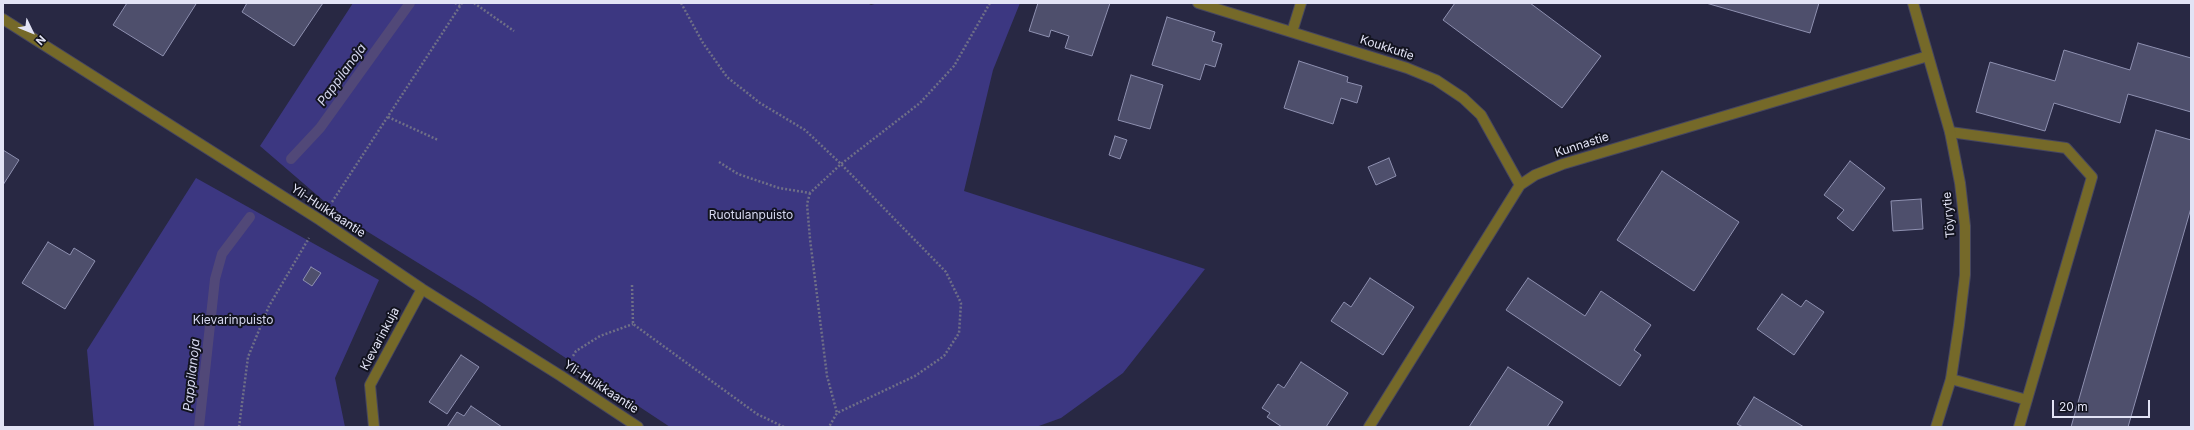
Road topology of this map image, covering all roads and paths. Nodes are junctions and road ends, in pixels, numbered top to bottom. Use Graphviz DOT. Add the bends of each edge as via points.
graph roads {
  1 [pos="455,3"];
  2 [pos="474,3"];
  3 [pos="681,3"];
  4 [pos="990,3"];
  5 [pos="1198,3"];
  6 [pos="1302,3"];
  7 [pos="1913,3"];
  8 [pos="460,6"];
  9 [pos="3,19"];
  10 [pos="514,31"];
  11 [pos="1292,32"];
  12 [pos="1928,56"];
  13 [pos="388,117"];
  14 [pos="1950,132"];
  15 [pos="438,140"];
  16 [pos="718,162"];
  17 [pos="841,164"];
  18 [pos="1520,185"];
  19 [pos="810,193"];
  20 [pos="632,285"];
  21 [pos="422,289"];
  22 [pos="633,324"];
  23 [pos="561,376"];
  24 [pos="1951,379"];
  25 [pos="2028,400"];
  26 [pos="837,413"];
  27 [pos="374,427"];
  28 [pos="638,427"];
  29 [pos="784,427"];
  30 [pos="829,427"];
  31 [pos="1369,427"];
  32 [pos="1936,427"];
  33 [pos="2019,427"];
  1 -- 8 [label="path"];
  2 -- 10 [label="path"];
  3 -- 17 [label="path" via="703,43 727,76 760,103 805,130"];
  4 -- 17 [label="path" via="954,66 920,103"];
  5 -- 11 [label="street, Koukkutie"];
  6 -- 11 [label="street"];
  7 -- 12 [label="street, Töyrytie"];
  9 -- 21 [label="street, Yli-Huikkaantie" via="320,220"];
  11 -- 18 [label="street, Koukkutie" via="1407,68 1436,80 1463,98 1480,115"];
  12 -- 14 [label="street, Töyrytie"];
  12 -- 18 [label="street, Kunnastie" via="1563,164 1535,175"];
  13 -- 15 [label="path"];
  14 -- 24 [label="street, Töyrytie" via="1960,183 1965,275"];
  14 -- 25 [label="street" via="2066,148 2092,177"];
  16 -- 19 [label="path" via="738,174 779,188"];
  17 -- 19 [label="path"];
  17 -- 26 [label="path" via="946,272 961,303 959,333 944,356 915,376"];
  18 -- 31 [label="street, Kunnastie"];
  19 -- 26 [label="path" via="807,211 826,368"];
  20 -- 22 [label="path"];
  21 -- 23 [label="street, Yli-Huikkaantie"];
  21 -- 27 [label="street, Kievarinkuja" via="370,385"];
  22 -- 23 [label="path" via="600,336 576,351"];
  22 -- 29 [label="path" via="757,414"];
  23 -- 28 [label="street, Yli-Huikkaantie"];
  24 -- 25 [label="street"];
  24 -- 32 [label="street, Töyrytie"];
  25 -- 33 [label="street"];
  26 -- 30 [label="path"];
}
